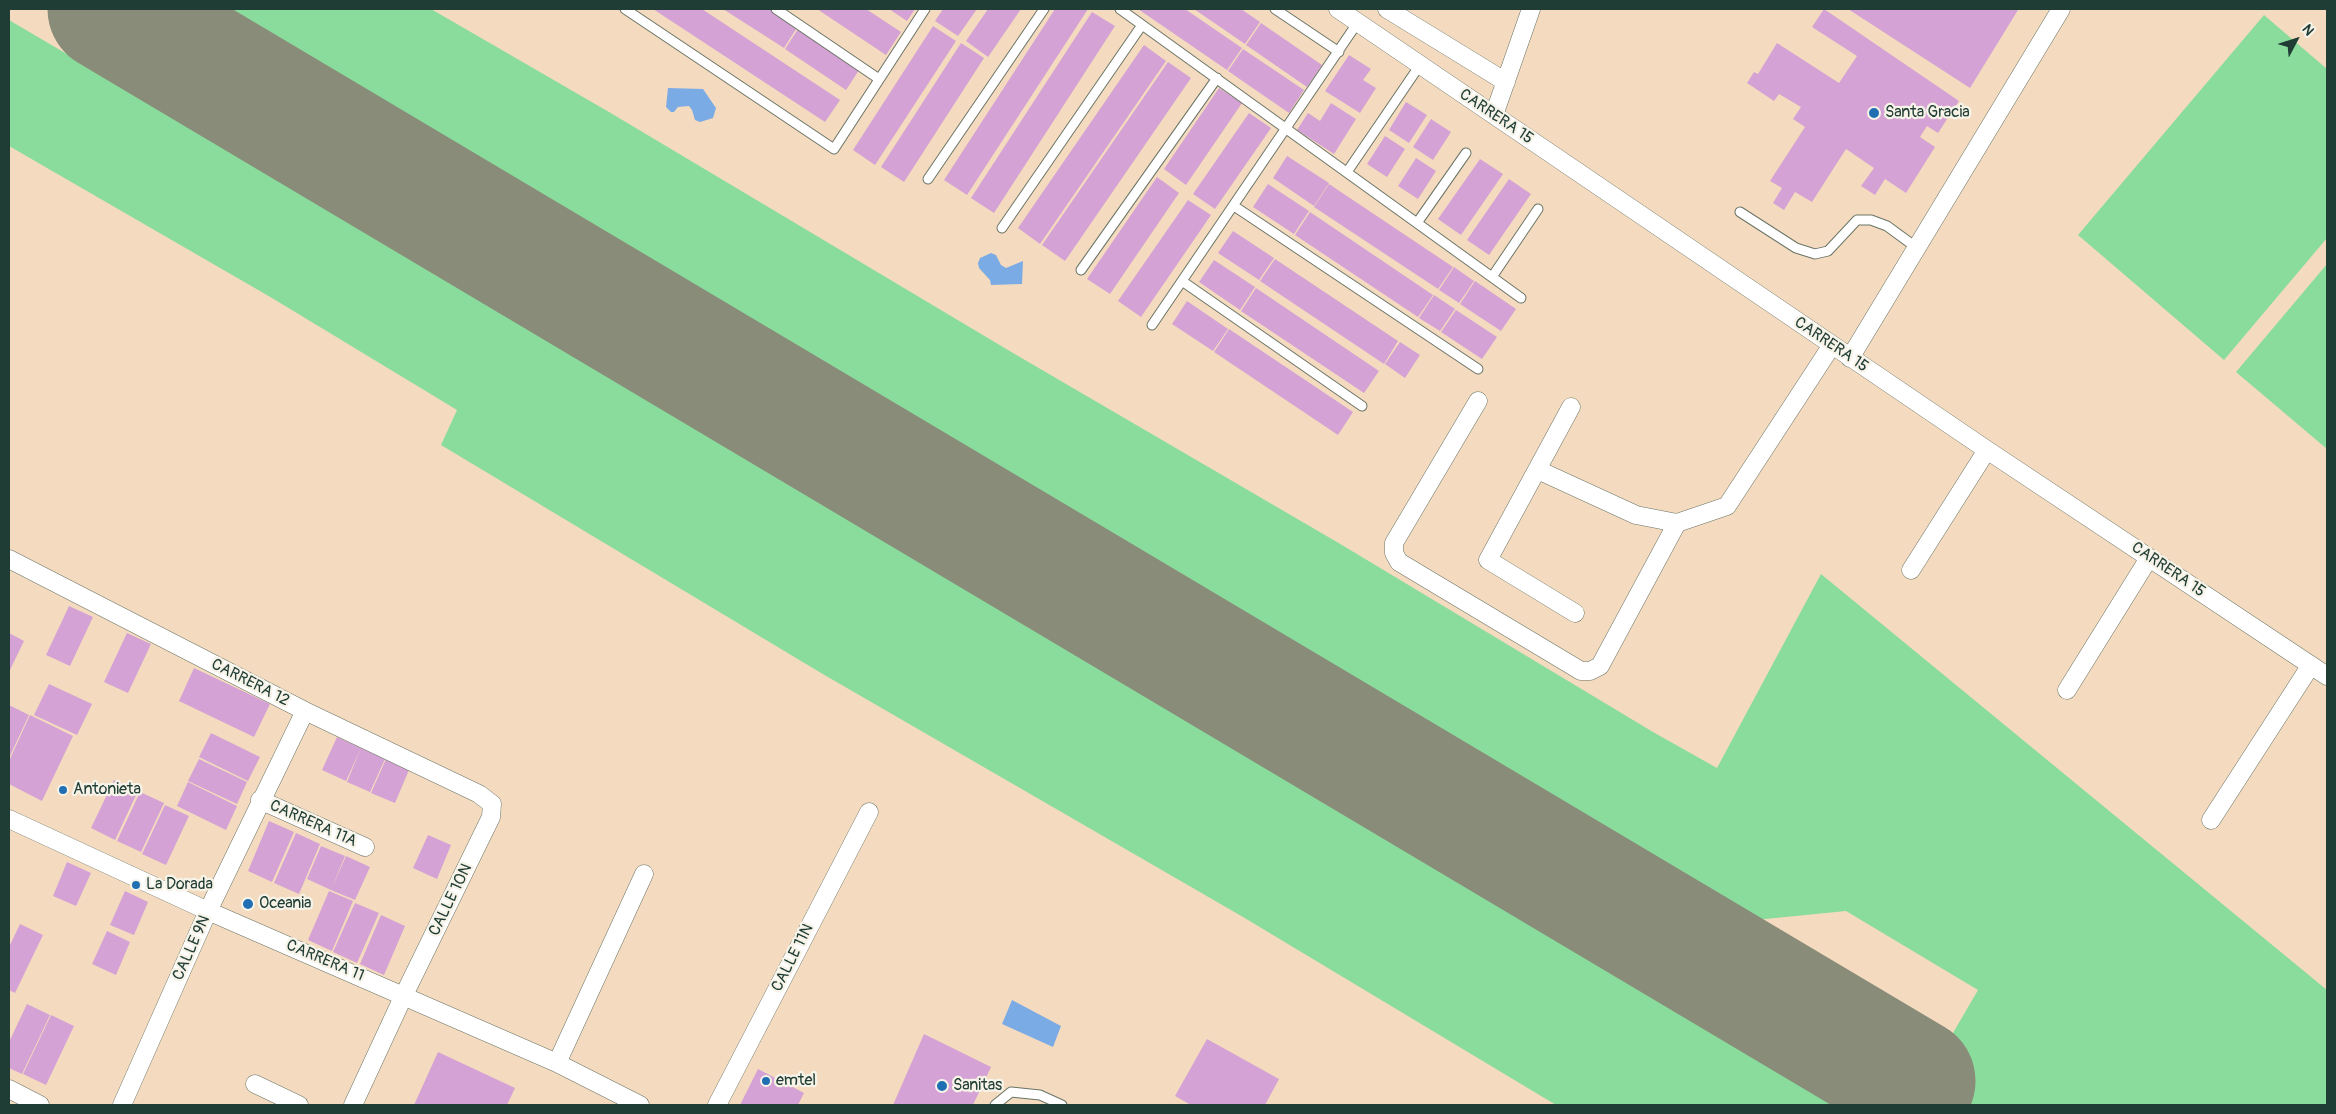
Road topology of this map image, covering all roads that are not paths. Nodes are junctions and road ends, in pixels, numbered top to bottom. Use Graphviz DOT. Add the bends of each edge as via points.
graph roads {
  1 [pos="625,9"];
  2 [pos="776,9"];
  3 [pos="925,9"];
  4 [pos="1044,9"];
  5 [pos="1120,9"];
  6 [pos="1274,9"];
  7 [pos="1338,9"];
  8 [pos="1388,9"];
  9 [pos="1532,9"];
  10 [pos="2061,9"];
  11 [pos="1358,22"];
  12 [pos="1142,25"];
  13 [pos="1339,52"];
  14 [pos="1420,64"];
  15 [pos="1217,78"];
  16 [pos="879,79"];
  17 [pos="1506,82"];
  18 [pos="1494,115"];
  19 [pos="1287,129"];
  20 [pos="1466,153"];
  21 [pos="1347,172"];
  22 [pos="928,179"];
  23 [pos="1234,206"];
  24 [pos="1538,209"];
  25 [pos="1740,212"];
  26 [pos="1417,223"];
  27 [pos="1002,228"];
  28 [pos="1918,248"];
  29 [pos="1081,270"];
  30 [pos="1492,277"];
  31 [pos="1182,281"];
  32 [pos="1522,298"];
  33 [pos="1152,325"];
  34 [pos="1832,345"];
  35 [pos="1850,358"];
  36 [pos="1478,369"];
  37 [pos="1478,401"];
  38 [pos="1362,406"];
  39 [pos="1571,407"];
  40 [pos="1986,450"];
  41 [pos="1538,470"];
  42 [pos="1677,523"];
  43 [pos="2149,558"];
  44 [pos="9,559"];
  45 [pos="1911,570"];
  46 [pos="1575,613"];
  47 [pos="2310,665"];
  48 [pos="2327,676"];
  49 [pos="2067,690"];
  50 [pos="305,711"];
  51 [pos="260,800"];
  52 [pos="492,804"];
  53 [pos="869,812"];
  54 [pos="9,819"];
  55 [pos="2211,820"];
  56 [pos="365,847"];
  57 [pos="644,874"];
  58 [pos="208,912"];
  59 [pos="404,995"];
  60 [pos="557,1063"];
  61 [pos="255,1084"];
  62 [pos="9,1089"];
  63 [pos="40,1105"];
  64 [pos="122,1105"];
  65 [pos="299,1105"];
  66 [pos="353,1105"];
  67 [pos="640,1105"];
  68 [pos="717,1105"];
  69 [pos="995,1105"];
  70 [pos="1062,1105"];
  1 -- 16 [label="lane" via="834,149"];
  2 -- 16 [label="lane"];
  3 -- 16 [label="lane"];
  4 -- 22 [label="lane"];
  5 -- 12 [label="lane"];
  6 -- 13 [label="lane"];
  7 -- 11 [label="street, CARRERA 15"];
  8 -- 17 [label="street"];
  9 -- 17 [label="street"];
  10 -- 28 [label="street"];
  11 -- 13 [label="lane"];
  11 -- 14 [label="street, CARRERA 15"];
  12 -- 15 [label="lane"];
  12 -- 27 [label="lane"];
  13 -- 19 [label="lane"];
  14 -- 18 [label="street, CARRERA 15"];
  14 -- 21 [label="lane"];
  15 -- 19 [label="lane"];
  15 -- 29 [label="lane"];
  17 -- 18 [label="street"];
  18 -- 34 [label="street, CARRERA 15"];
  19 -- 21 [label="lane"];
  19 -- 23 [label="lane"];
  20 -- 26 [label="lane"];
  21 -- 26 [label="lane"];
  23 -- 31 [label="lane"];
  23 -- 36 [label="lane"];
  24 -- 30 [label="lane"];
  25 -- 28 [label="lane" via="1796,248 1815,254 1828,251 1857,220 1872,220 1887,226"];
  26 -- 30 [label="lane"];
  28 -- 35 [label="street"];
  30 -- 32 [label="lane"];
  31 -- 33 [label="lane"];
  31 -- 38 [label="lane"];
  34 -- 35 [label="street, CARRERA 15"];
  34 -- 42 [label="street" via="1727,506"];
  35 -- 40 [label="street, CARRERA 15"];
  37 -- 42 [label="street" via="1394,543 1394,553 1399,562 1581,671 1590,670 1600,666"];
  39 -- 41 [label="street"];
  40 -- 43 [label="street, CARRERA 15"];
  40 -- 45 [label="street"];
  41 -- 42 [label="street" via="1636,514"];
  41 -- 46 [label="street" via="1488,560"];
  43 -- 47 [label="street, CARRERA 15"];
  43 -- 49 [label="street"];
  44 -- 50 [label="street, CARRERA 12"];
  47 -- 48 [label="street, CARRERA 15"];
  47 -- 55 [label="street"];
  50 -- 51 [label="street, CALLE 9N"];
  50 -- 52 [label="street, CARRERA 12" via="479,794"];
  51 -- 56 [label="street, CARRERA 11A"];
  51 -- 58 [label="street, CALLE 9N"];
  52 -- 59 [label="street, CALLE 10N" via="492,818"];
  53 -- 68 [label="street, CALLE 11N"];
  54 -- 58 [label="street, CARRERA 11"];
  57 -- 60 [label="street"];
  58 -- 59 [label="street, CARRERA 11"];
  58 -- 64 [label="street, CALLE 9N"];
  59 -- 60 [label="street, CARRERA 11"];
  59 -- 66 [label="street, CALLE 10N"];
  60 -- 67 [label="street, CARRERA 11"];
  61 -- 65 [label="street"];
  62 -- 63 [label="street"];
  69 -- 70 [label="lane" via="1011,1092 1040,1095"];
}
